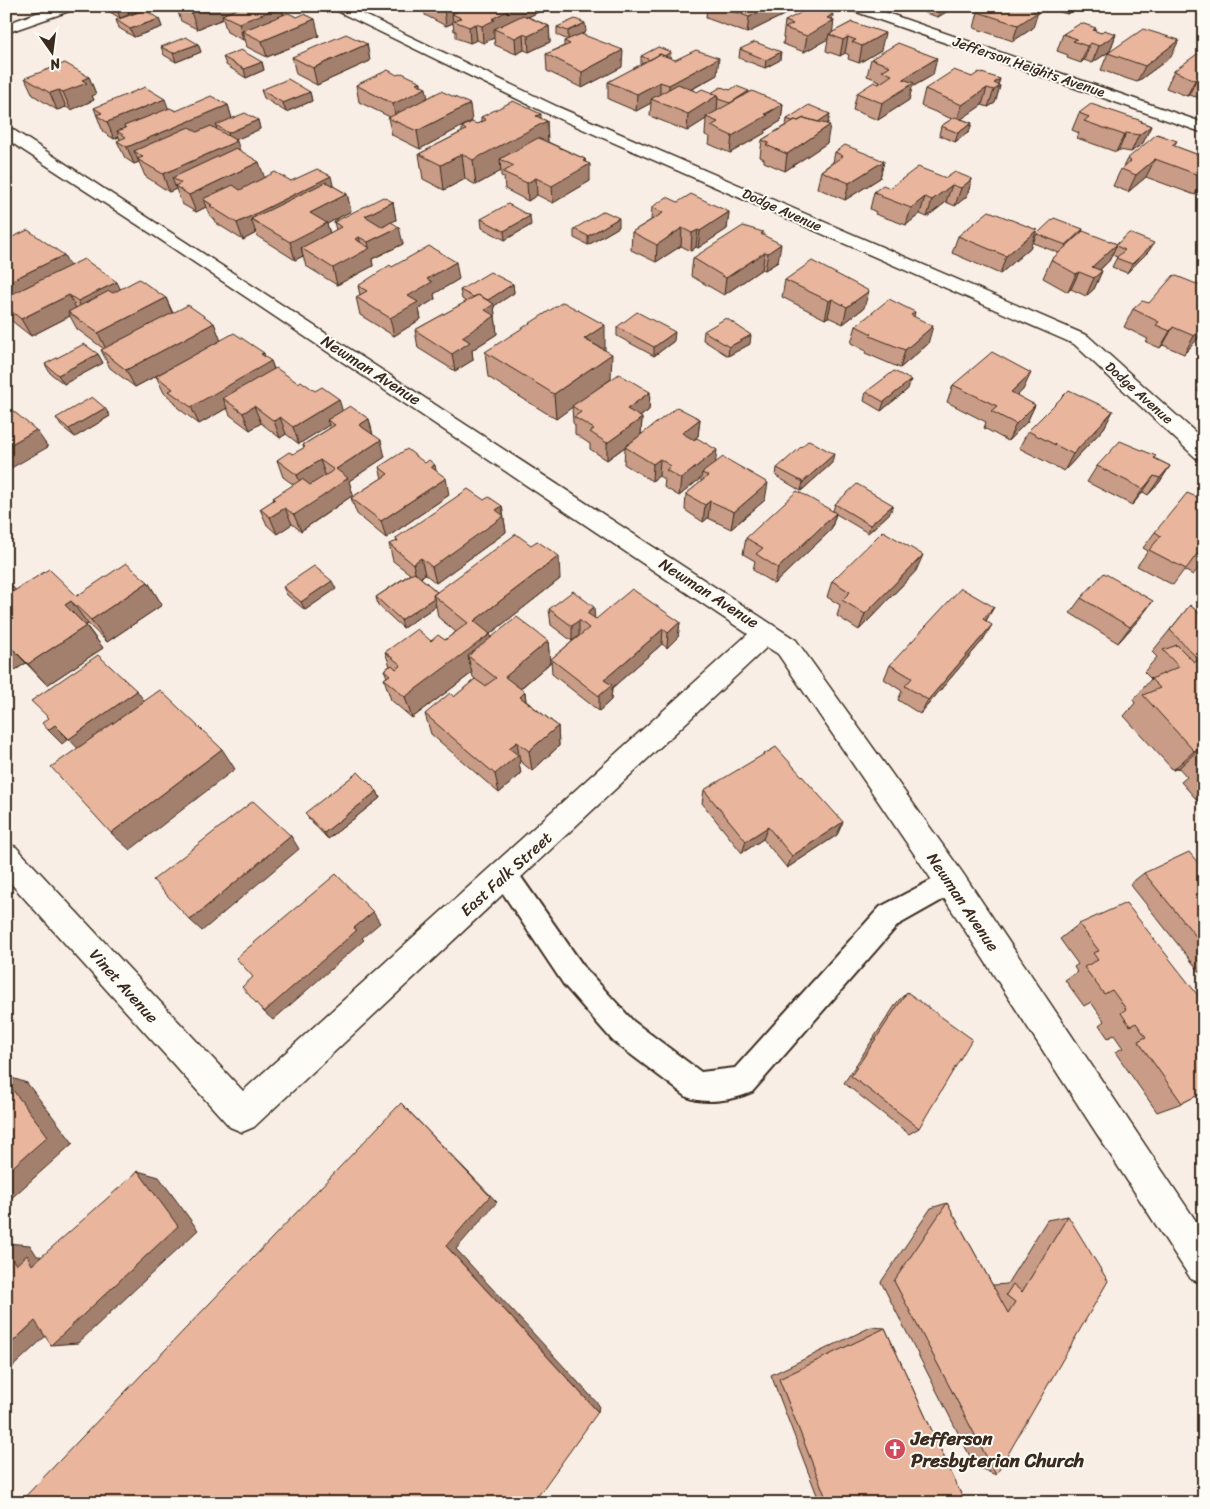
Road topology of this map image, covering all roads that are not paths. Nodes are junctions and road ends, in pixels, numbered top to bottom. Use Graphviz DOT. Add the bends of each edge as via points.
graph roads {
  1 [pos="70,6"];
  2 [pos="334,6"];
  3 [pos="854,6"];
  4 [pos="6,29"];
  5 [pos="1204,128"];
  6 [pos="6,132"];
  7 [pos="1204,452"];
  8 [pos="767,632"];
  9 [pos="6,857"];
  10 [pos="505,875"];
  11 [pos="951,882"];
  12 [pos="242,1115"];
  13 [pos="1204,1266"];
  1 -- 4 [label="street"];
  2 -- 7 [label="street, Dodge Avenue" via="552,110 1081,340"];
  3 -- 5 [label="street, Jefferson Heights Avenue"];
  6 -- 8 [label="street, Newman Avenue"];
  8 -- 10 [label="street, East Falk Street"];
  8 -- 11 [label="street, Newman Avenue" via="787,646"];
  9 -- 12 [label="street, Vinet Avenue"];
  10 -- 11 [label="lane" via="574,976 623,1032 697,1087 742,1082 889,916"];
  10 -- 12 [label="street, East Falk Street"];
  11 -- 13 [label="street, Newman Avenue"];
}
